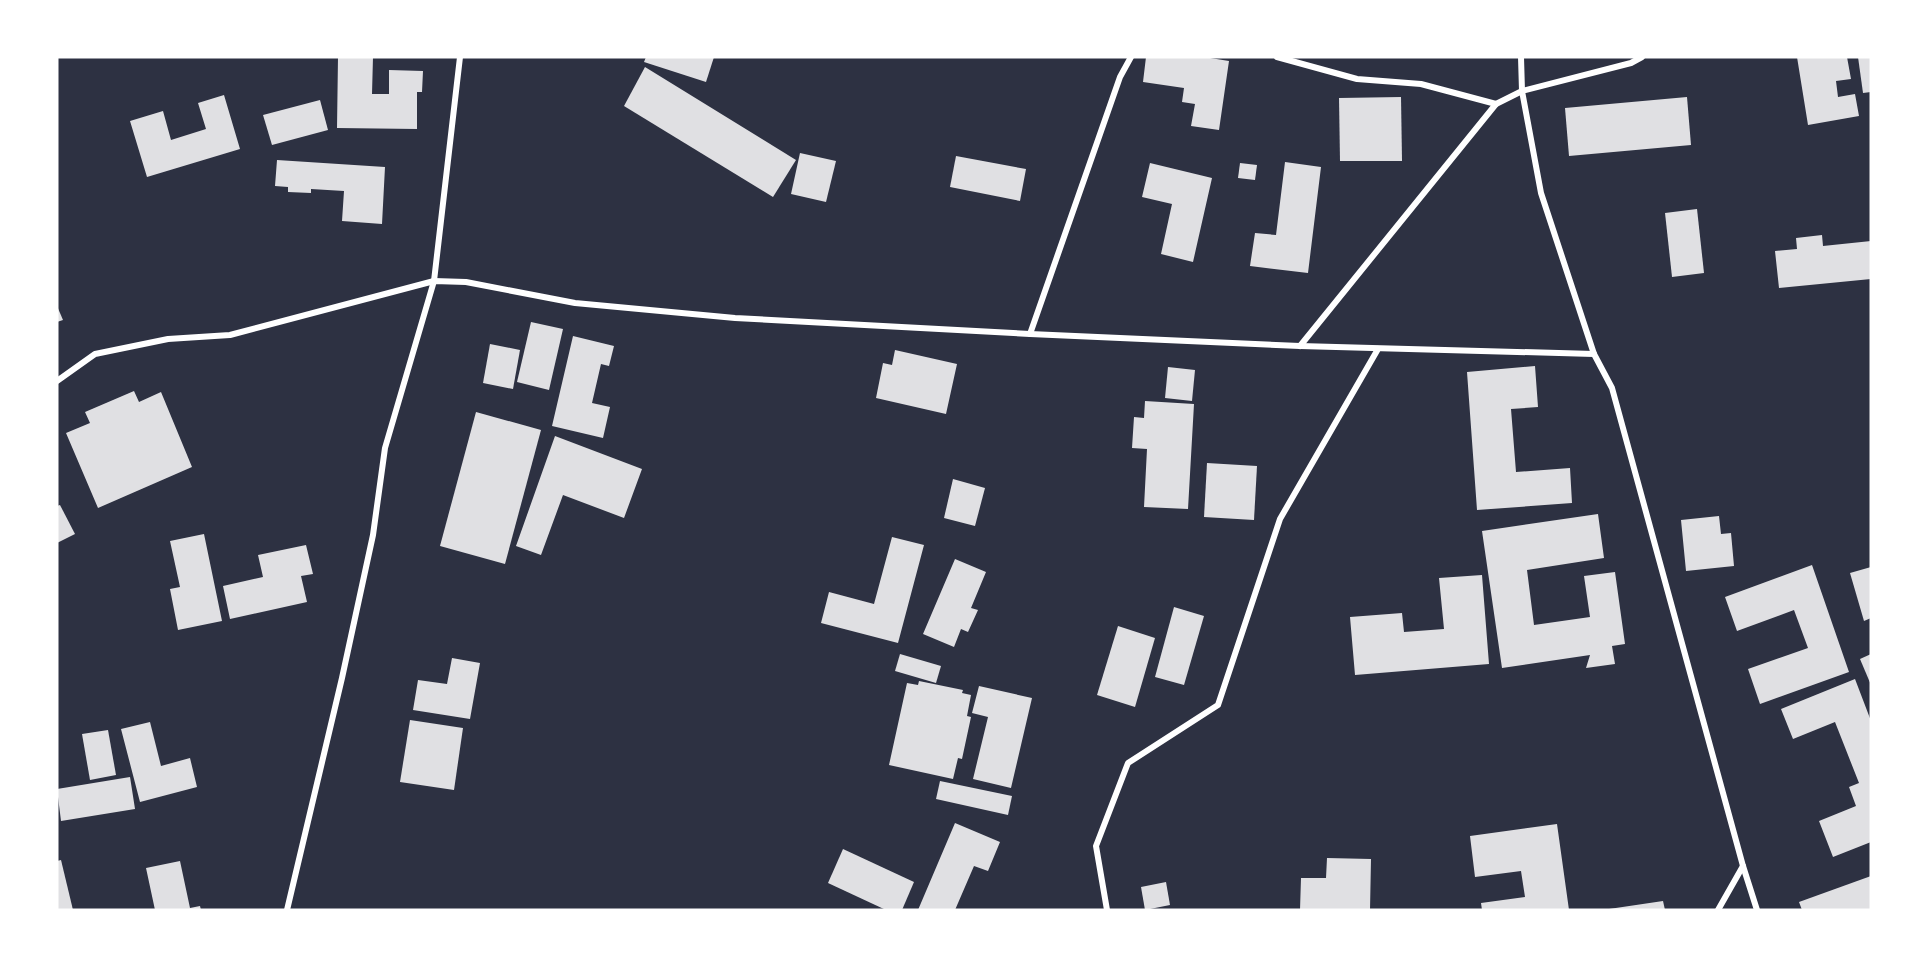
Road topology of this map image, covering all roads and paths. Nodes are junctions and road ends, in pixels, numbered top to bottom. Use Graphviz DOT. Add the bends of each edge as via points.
graph roads {
  1 [pos="460,57"];
  2 [pos="1131,57"];
  3 [pos="1277,57"];
  4 [pos="1521,57"];
  5 [pos="1642,57"];
  6 [pos="1522,92"];
  7 [pos="1496,104"];
  8 [pos="434,281"];
  9 [pos="1030,334"];
  10 [pos="1300,346"];
  11 [pos="1378,349"];
  12 [pos="1594,354"];
  13 [pos="57,381"];
  14 [pos="1743,866"];
  15 [pos="287,910"];
  16 [pos="1107,910"];
  17 [pos="1718,910"];
  18 [pos="1758,910"];
  1 -- 8 [label="street"];
  2 -- 9 [label="street" via="1120,77"];
  3 -- 7 [label="street" via="1357,79 1421,84"];
  4 -- 6 [label="street"];
  5 -- 6 [label="street"];
  6 -- 7 [label="street"];
  6 -- 12 [label="street" via="1541,193"];
  7 -- 10 [label="street"];
  8 -- 9 [label="street" via="466,282 575,303 735,318"];
  8 -- 13 [label="street" via="230,335 168,339 95,354"];
  8 -- 15 [label="street" via="385,448 370,546"];
  9 -- 10 [label="street"];
  10 -- 11 [label="street"];
  11 -- 12 [label="street"];
  11 -- 16 [label="street" via="1280,519 1218,705 1128,763 1096,846"];
  12 -- 14 [label="street" via="1612,388"];
  14 -- 17 [label="street"];
  14 -- 18 [label="street"];
}
